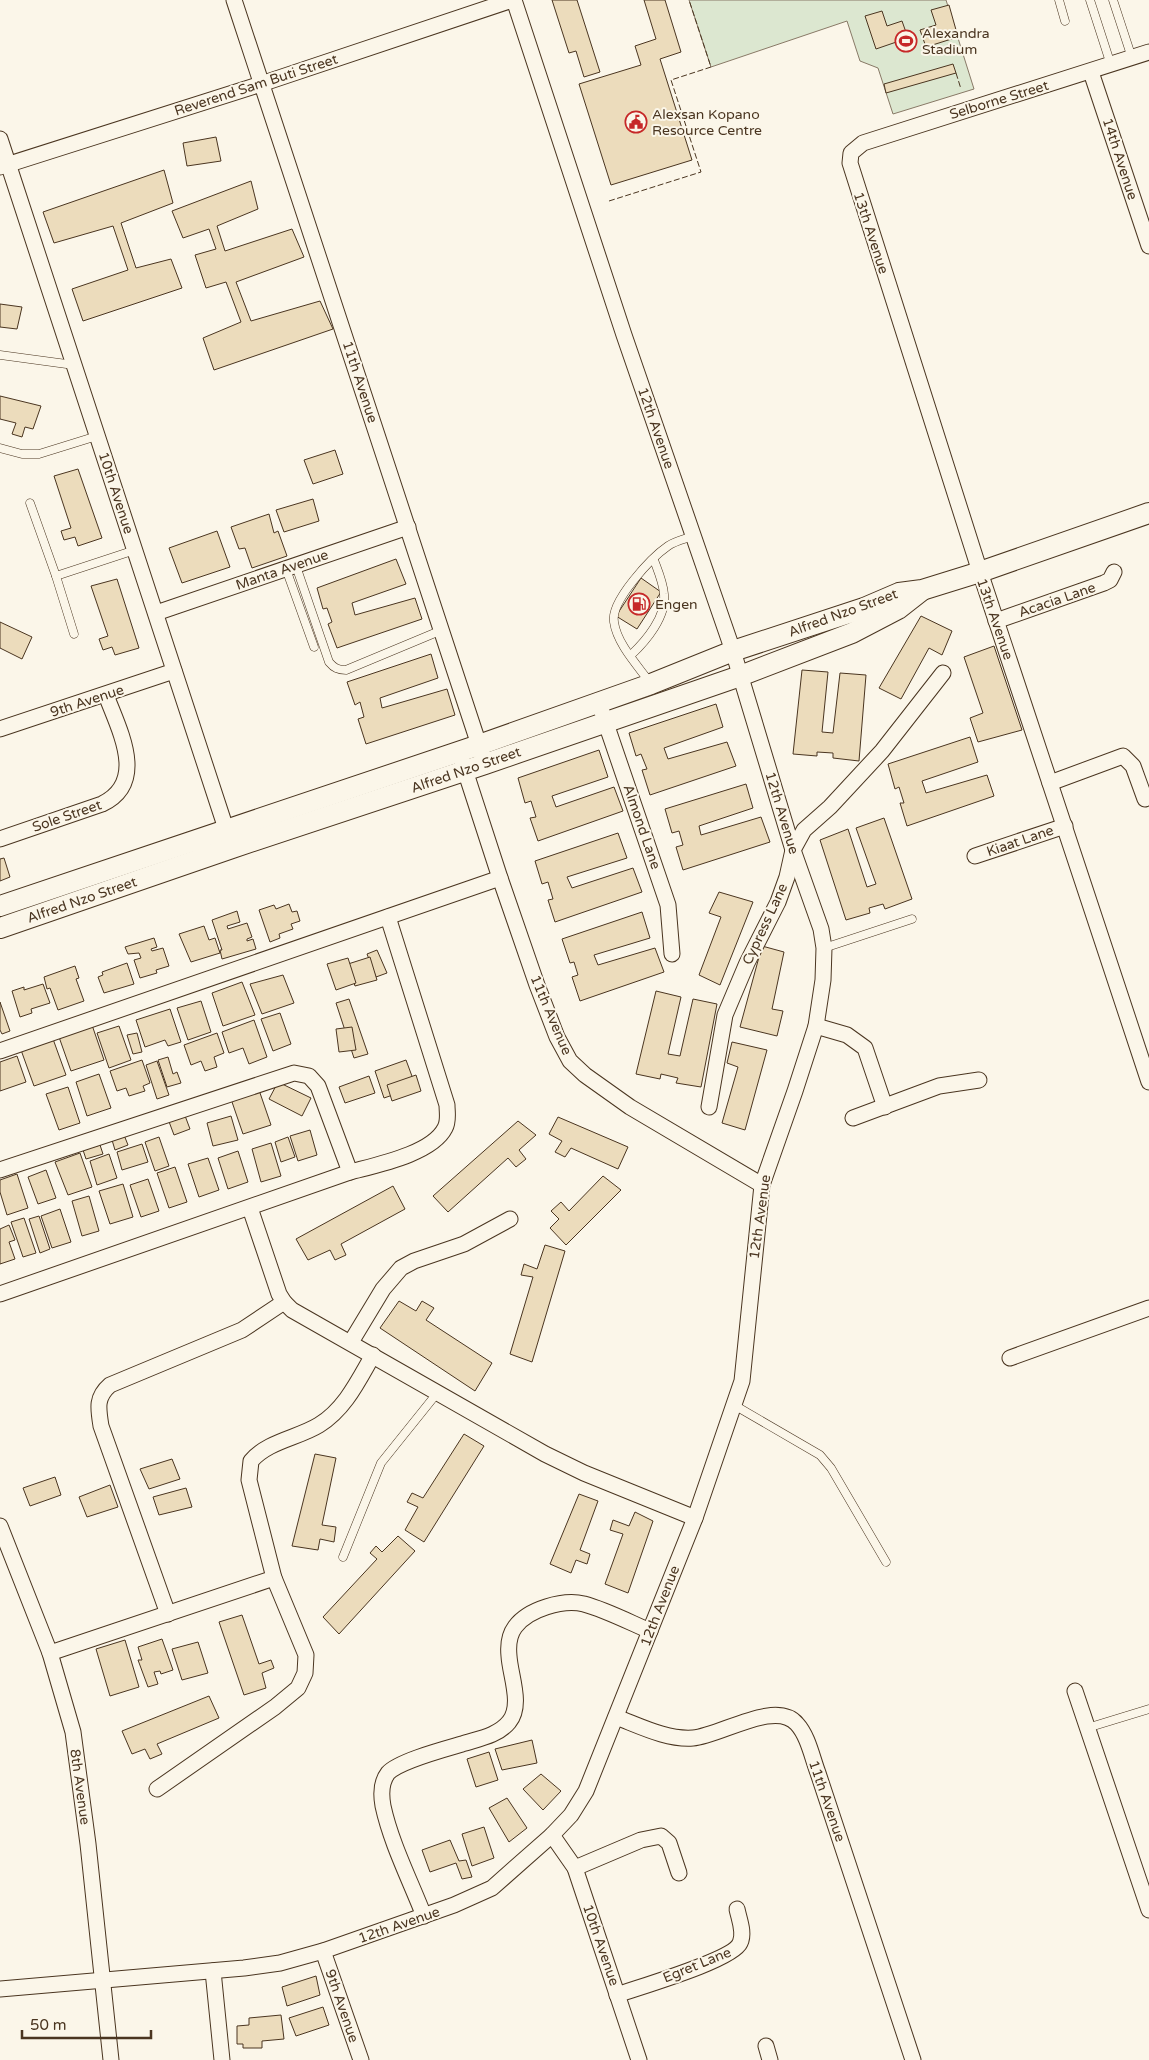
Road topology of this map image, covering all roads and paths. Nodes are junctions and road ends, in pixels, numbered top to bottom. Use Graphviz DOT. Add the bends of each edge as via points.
graph roads {
  1 [pos="234,0"];
  2 [pos="513,0"];
  3 [pos="1059,0"];
  4 [pos="1090,0"];
  5 [pos="1113,0"];
  6 [pos="1065,20"];
  7 [pos="1149,52"];
  8 [pos="1132,58"];
  9 [pos="1111,65"];
  10 [pos="1091,72"];
  11 [pos="261,84"];
  12 [pos="0,139"];
  13 [pos="851,154"];
  14 [pos="4,166"];
  15 [pos="1149,246"];
  16 [pos="0,354"];
  17 [pos="74,365"];
  18 [pos="97,436"];
  19 [pos="0,448"];
  20 [pos="30,503"];
  21 [pos="1149,513"];
  22 [pos="408,527"];
  23 [pos="693,536"];
  24 [pos="135,550"];
  25 [pos="654,560"];
  26 [pos="291,567"];
  27 [pos="980,572"];
  28 [pos="1114,572"];
  29 [pos="56,576"];
  30 [pos="922,590"];
  31 [pos="156,613"];
  32 [pos="996,621"];
  33 [pos="442,630"];
  34 [pos="74,634"];
  35 [pos="314,647"];
  36 [pos="733,651"];
  37 [pos="631,655"];
  38 [pos="174,671"];
  39 [pos="943,673"];
  40 [pos="740,676"];
  41 [pos="106,695"];
  42 [pos="654,695"];
  43 [pos="599,703"];
  44 [pos="606,723"];
  45 [pos="0,729"];
  46 [pos="479,745"];
  47 [pos="459,752"];
  48 [pos="486,764"];
  49 [pos="466,771"];
  50 [pos="1050,783"];
  51 [pos="1145,799"];
  52 [pos="1065,826"];
  53 [pos="0,839"];
  54 [pos="229,839"];
  55 [pos="793,850"];
  56 [pos="976,856"];
  57 [pos="500,878"];
  58 [pos="0,906"];
  59 [pos="388,918"];
  60 [pos="912,919"];
  61 [pos="0,928"];
  62 [pos="824,948"];
  63 [pos="672,954"];
  64 [pos="816,1026"];
  65 [pos="0,1051"];
  66 [pos="979,1080"];
  67 [pos="1149,1082"];
  68 [pos="708,1107"];
  69 [pos="886,1107"];
  70 [pos="853,1118"];
  71 [pos="0,1170"];
  72 [pos="350,1172"];
  73 [pos="762,1185"];
  74 [pos="250,1208"];
  75 [pos="510,1219"];
  76 [pos="0,1294"];
  77 [pos="284,1302"];
  78 [pos="1149,1308"];
  79 [pos="352,1342"];
  80 [pos="373,1355"];
  81 [pos="1010,1358"];
  82 [pos="438,1392"];
  83 [pos="734,1405"];
  84 [pos="694,1518"];
  85 [pos="0,1526"];
  86 [pos="343,1557"];
  87 [pos="886,1562"];
  88 [pos="274,1578"];
  89 [pos="168,1614"];
  90 [pos="650,1631"];
  91 [pos="50,1653"];
  92 [pos="1075,1692"];
  93 [pos="1149,1709"];
  94 [pos="616,1717"];
  95 [pos="1087,1728"];
  96 [pos="157,1789"];
  97 [pos="552,1835"];
  98 [pos="575,1868"];
  99 [pos="679,1873"];
  100 [pos="737,1909"];
  101 [pos="1149,1910"];
  102 [pos="424,1916"];
  103 [pos="323,1951"];
  104 [pos="213,1971"];
  105 [pos="102,1981"];
  106 [pos="0,1989"];
  107 [pos="617,1995"];
  108 [pos="111,2060"];
  109 [pos="222,2060"];
  110 [pos="361,2060"];
  111 [pos="640,2060"];
  112 [pos="913,2060"];
  1 -- 11 [label="street, 11th Avenue"];
  2 -- 11 [label="street, Reverend Sam Buti Street"];
  2 -- 23 [label="street, 12th Avenue"];
  3 -- 6 [label="lane"];
  4 -- 9 [label="lane"];
  5 -- 8 [label="lane"];
  7 -- 8 [label="street, Selborne Street"];
  8 -- 9 [label="street, Selborne Street"];
  9 -- 10 [label="street, Selborne Street"];
  10 -- 13 [label="street, Selborne Street" via="864,143"];
  10 -- 15 [label="street, 14th Avenue"];
  11 -- 14 [label="street, Reverend Sam Buti Street"];
  11 -- 22 [label="street, 11th Avenue"];
  12 -- 14 [label="street, 10th Avenue"];
  13 -- 27 [label="street, 13th Avenue" via="852,174"];
  14 -- 17 [label="street, 10th Avenue"];
  16 -- 17 [label="lane"];
  17 -- 18 [label="street, 10th Avenue"];
  18 -- 19 [label="lane" via="40,454 22,454"];
  18 -- 24 [label="street, 10th Avenue"];
  20 -- 29 [label="lane"];
  21 -- 27 [label="street, Alfred Nzo Street"];
  22 -- 26 [label="street, Manta Avenue"];
  22 -- 33 [label="street, 11th Avenue"];
  23 -- 25 [label="lane" via="669,546"];
  23 -- 36 [label="street, 12th Avenue"];
  24 -- 29 [label="lane"];
  24 -- 31 [label="street, 10th Avenue"];
  25 -- 37 [label="lane" via="661,578 664,601 646,641"];
  25 -- 37 [label="lane" via="634,579 613,615 617,632"];
  26 -- 31 [label="street, Manta Avenue"];
  26 -- 33 [label="lane" via="330,662 339,670 346,670"];
  26 -- 35 [label="lane"];
  27 -- 30 [label="street, Alfred Nzo Street"];
  27 -- 32 [label="street, 13th Avenue"];
  28 -- 32 [label="street, Acacia Lane" via="1104,583"];
  29 -- 34 [label="lane"];
  30 -- 36 [label="street, Alfred Nzo Street" via="899,593 864,608"];
  30 -- 40 [label="street, Alfred Nzo Street" via="898,609 852,633"];
  31 -- 38 [label="street, 10th Avenue"];
  32 -- 50 [label="street, 13th Avenue"];
  33 -- 46 [label="street, 11th Avenue"];
  36 -- 40 [label="street, 12th Avenue"];
  36 -- 42 [label="street, Alfred Nzo Street"];
  37 -- 42 [label="lane"];
  38 -- 41 [label="street, 9th Avenue"];
  38 -- 54 [label="street, 10th Avenue"];
  39 -- 55 [label="street, Cypress Lane" via="882,751 804,830"];
  40 -- 42 [label="street, Alfred Nzo Street"];
  40 -- 55 [label="street, 12th Avenue"];
  41 -- 45 [label="street, 9th Avenue"];
  41 -- 53 [label="street, Sole Street" via="127,759 125,780 119,792 102,804"];
  42 -- 43 [label="street, Alfred Nzo Street"];
  42 -- 44 [label="street, Alfred Nzo Street"];
  43 -- 44 [label="street, Almond Lane"];
  43 -- 46 [label="street, Alfred Nzo Street"];
  44 -- 48 [label="street, Alfred Nzo Street"];
  44 -- 63 [label="street, Almond Lane" via="668,905"];
  46 -- 47 [label="street, Alfred Nzo Street"];
  46 -- 48 [label="street, 11th Avenue"];
  47 -- 49 [label="street, 11th Avenue"];
  47 -- 54 [label="street, Alfred Nzo Street"];
  48 -- 49 [label="street, Alfred Nzo Street"];
  49 -- 54 [label="street, Alfred Nzo Street"];
  49 -- 57 [label="street, 11th Avenue"];
  50 -- 51 [label="street" via="1124,756 1133,766"];
  50 -- 52 [label="street, 13th Avenue"];
  52 -- 56 [label="street, Kiaat Lane"];
  52 -- 67 [label="street, 13th Avenue"];
  54 -- 58 [label="street, Alfred Nzo Street"];
  54 -- 61 [label="street, Alfred Nzo Street"];
  55 -- 62 [label="street, 12th Avenue" via="821,930"];
  55 -- 68 [label="street, Cypress Lane" via="778,902 746,963 724,1015"];
  57 -- 59 [label="street"];
  57 -- 73 [label="street, 11th Avenue" via="557,1037 570,1061 630,1107"];
  59 -- 65 [label="street"];
  59 -- 72 [label="street" via="447,1105 448,1117 438,1138 427,1146"];
  60 -- 62 [label="lane"];
  62 -- 64 [label="street, 12th Avenue"];
  64 -- 69 [label="street" via="847,1035 861,1043"];
  64 -- 73 [label="street, 12th Avenue"];
  66 -- 69 [label="street" via="939,1086"];
  69 -- 70 [label="street"];
  71 -- 72 [label="street" via="294,1073 308,1076 318,1086"];
  72 -- 74 [label="street"];
  73 -- 83 [label="street, 12th Avenue" via="745,1363"];
  74 -- 76 [label="street"];
  74 -- 77 [label="street"];
  75 -- 79 [label="street" via="464,1244 401,1268 383,1289"];
  77 -- 79 [label="street" via="292,1310"];
  77 -- 89 [label="street" via="242,1330 110,1384 98,1401 101,1426"];
  78 -- 81 [label="street"];
  79 -- 80 [label="street"];
  80 -- 82 [label="street"];
  80 -- 88 [label="street" via="347,1400 332,1414 320,1424 264,1449 251,1461 249,1480"];
  82 -- 84 [label="street" via="545,1454"];
  82 -- 86 [label="lane" via="381,1463"];
  83 -- 84 [label="street, 12th Avenue"];
  83 -- 87 [label="lane" via="820,1455 831,1468"];
  84 -- 90 [label="street, 12th Avenue"];
  85 -- 91 [label="street, 8th Avenue"];
  88 -- 89 [label="street"];
  88 -- 96 [label="street" via="306,1655 305,1673 298,1688"];
  89 -- 91 [label="street"];
  90 -- 94 [label="street, 12th Avenue"];
  90 -- 102 [label="street" via="583,1604 560,1604 530,1614 511,1632 509,1644 515,1707 509,1723 488,1736 430,1754 389,1772 384,1780 383,1806"];
  91 -- 105 [label="street, 8th Avenue" via="73,1732"];
  92 -- 95 [label="street"];
  93 -- 95 [label="lane"];
  94 -- 97 [label="street, 12th Avenue" via="586,1792"];
  94 -- 112 [label="street, 11th Avenue" via="687,1738 716,1733 761,1716 779,1714 796,1722 818,1772"];
  95 -- 101 [label="street"];
  97 -- 98 [label="street, 10th Avenue"];
  97 -- 102 [label="street, 12th Avenue" via="481,1895"];
  98 -- 99 [label="street" via="649,1837 661,1836 669,1843"];
  98 -- 107 [label="street, 10th Avenue"];
  100 -- 107 [label="street, Egret Lane" via="742,1935 733,1952"];
  102 -- 103 [label="street, 12th Avenue"];
  103 -- 104 [label="street, 12th Avenue" via="280,1962"];
  103 -- 110 [label="street, 9th Avenue"];
  104 -- 105 [label="street, 12th Avenue"];
  104 -- 109 [label="street"];
  105 -- 106 [label="street, 12th Avenue"];
  105 -- 108 [label="street, 8th Avenue"];
  107 -- 111 [label="street, 10th Avenue"];
}
